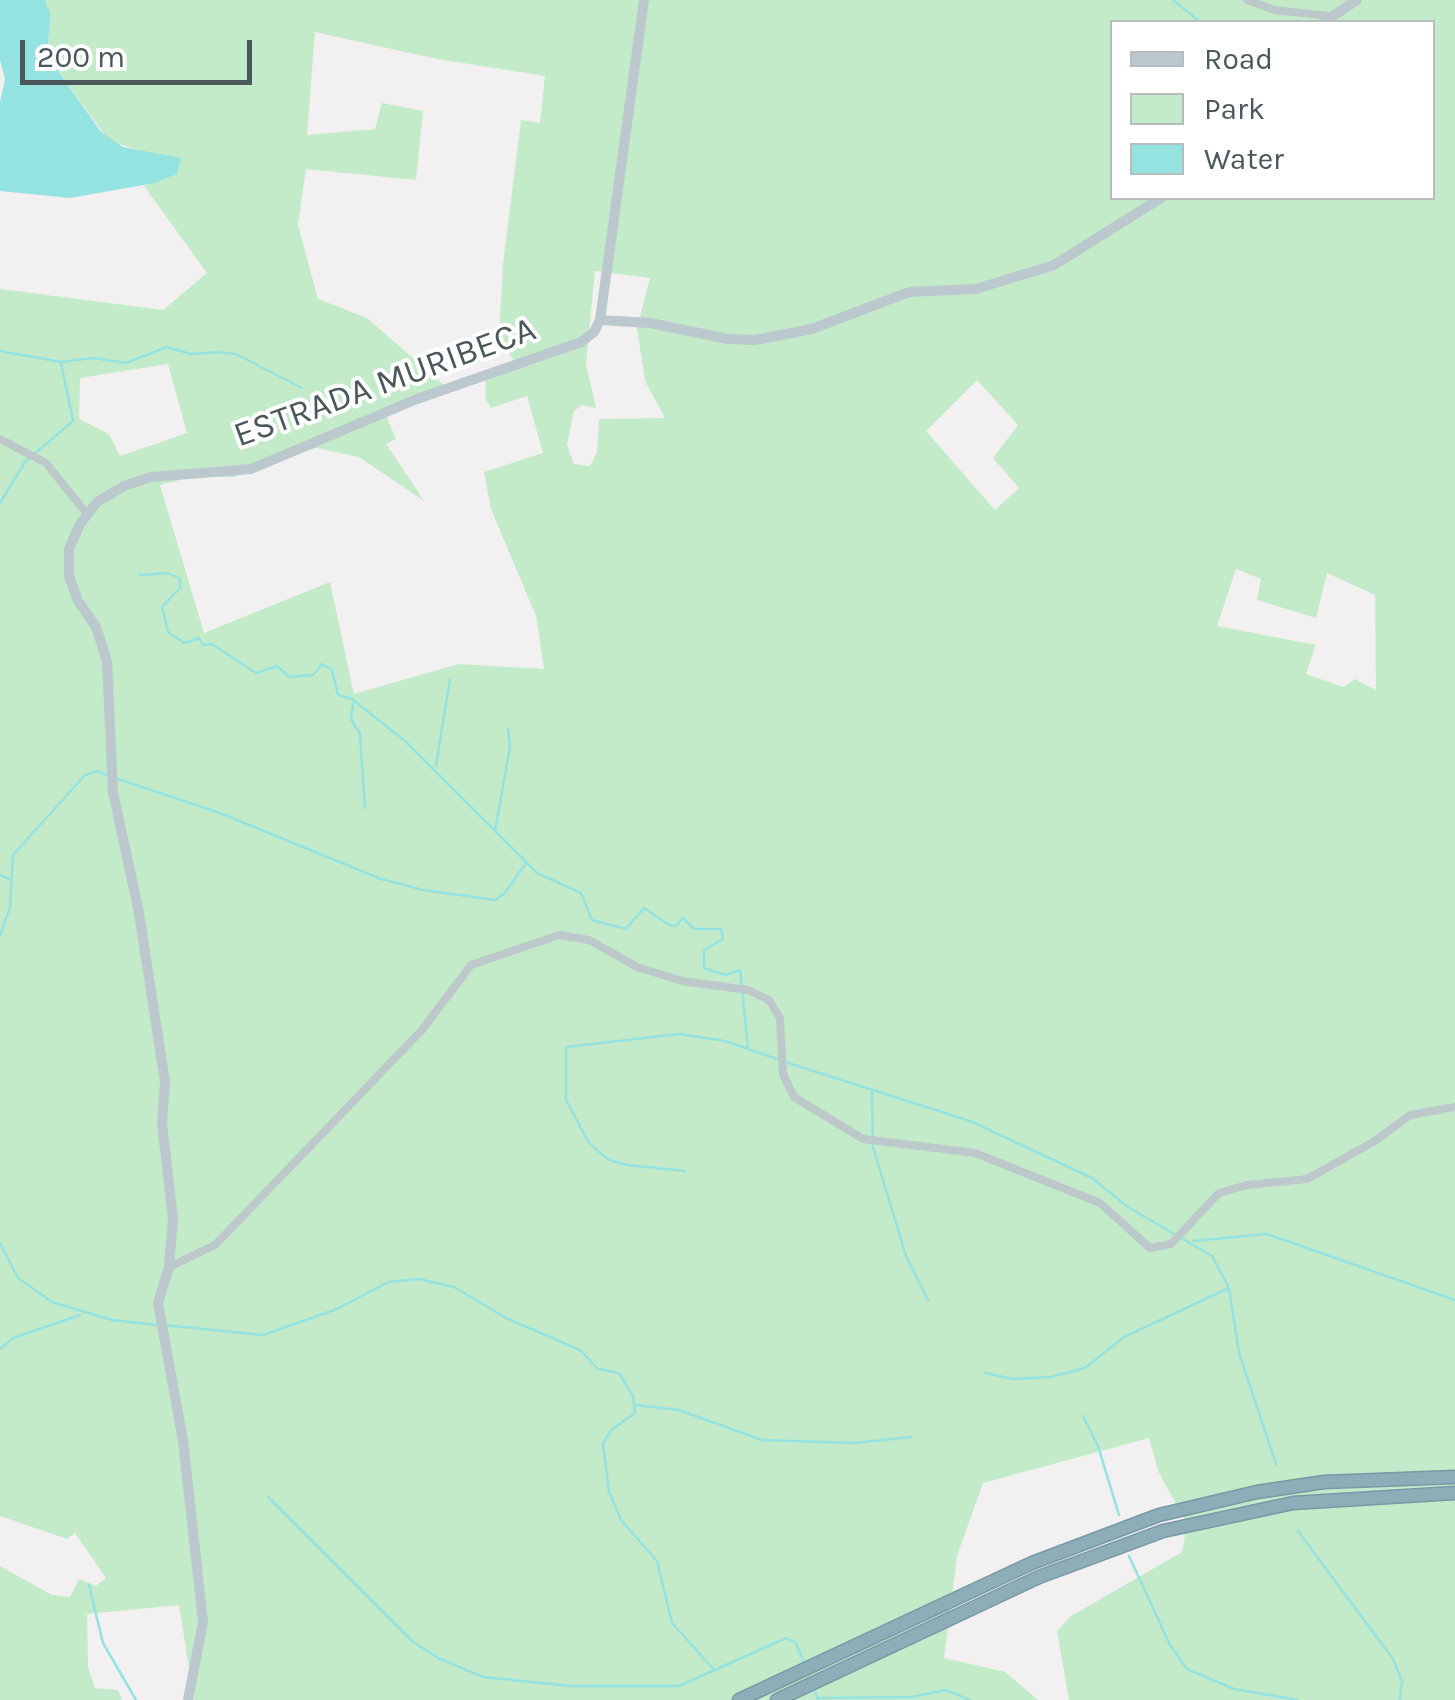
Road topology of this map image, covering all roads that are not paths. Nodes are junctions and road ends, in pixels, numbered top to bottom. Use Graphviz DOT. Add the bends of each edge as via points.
graph roads {
  1 [pos="644,0"];
  2 [pos="1247,0"];
  3 [pos="1357,0"];
  4 [pos="1328,19"];
  5 [pos="1158,200"];
  6 [pos="600,320"];
  7 [pos="0,439"];
  8 [pos="87,514"];
  9 [pos="1455,1107"];
  10 [pos="169,1268"];
  11 [pos="1455,1477"];
  12 [pos="1455,1494"];
  13 [pos="188,1700"];
  14 [pos="739,1700"];
  15 [pos="777,1700"];
  1 -- 6 [label="street"];
  2 -- 4 [label="street"];
  3 -- 4 [label="street"];
  5 -- 6 [label="street" via="1054,265 976,289 910,292 812,329 728,340"];
  6 -- 8 [label="street, ESTRADA MURIBECA" via="580,342 251,469 151,477 97,502"];
  7 -- 8 [label="street" via="46,463"];
  8 -- 10 [label="street" via="69,549 70,576 107,661 113,792 165,1082 162,1123 173,1219"];
  9 -- 10 [label="street" via="1410,1115 1308,1178 1220,1193 1171,1244 1150,1248 1100,1203 975,1152 864,1139 794,1097 783,1074 780,1018 769,1000 637,967 589,940 560,936 470,966 422,1030 215,1245"];
  10 -- 13 [label="street" via="158,1303 183,1441 203,1622"];
  11 -- 14 [label="highway" via="1290,1487 1126,1526 1032,1562"];
  12 -- 15 [label="highway" via="1326,1498 1163,1531 1039,1577"];
}
